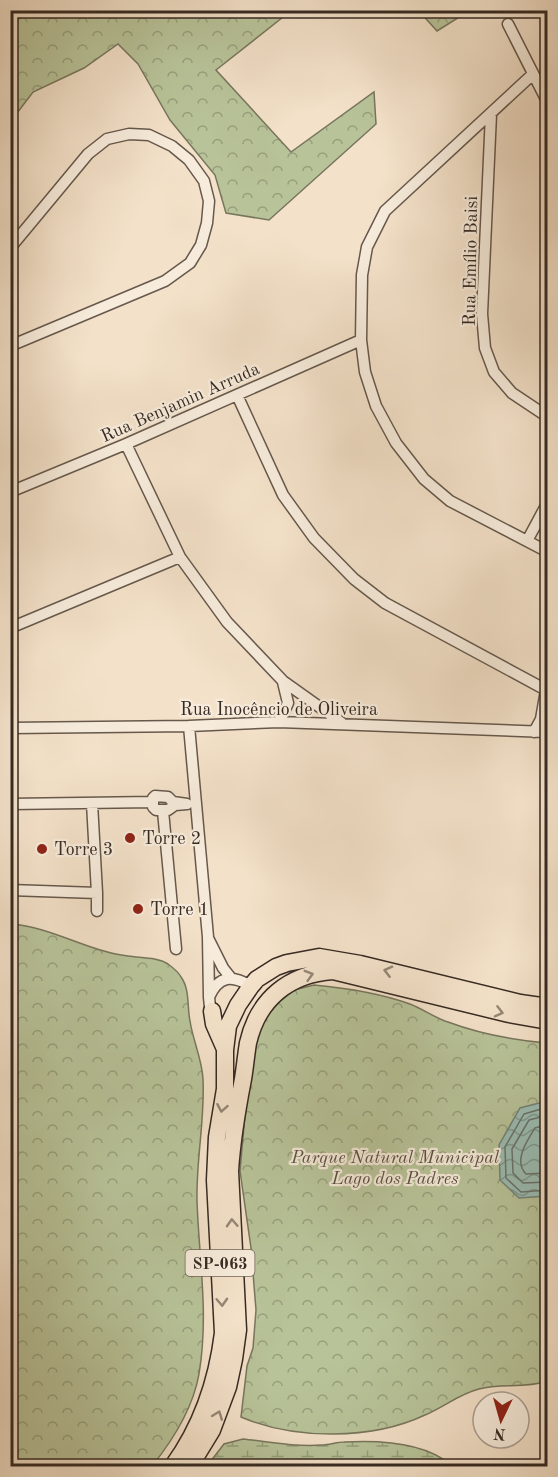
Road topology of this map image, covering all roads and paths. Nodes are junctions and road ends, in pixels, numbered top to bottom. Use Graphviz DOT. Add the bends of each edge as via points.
graph roads {
  1 [pos="508,24"];
  2 [pos="533,74"];
  3 [pos="548,103"];
  4 [pos="491,114"];
  5 [pos="10,248"];
  6 [pos="361,340"];
  7 [pos="10,346"];
  8 [pos="237,395"];
  9 [pos="548,417"];
  10 [pos="126,444"];
  11 [pos="10,492"];
  12 [pos="548,502"];
  13 [pos="527,541"];
  14 [pos="548,552"];
  15 [pos="180,557"];
  16 [pos="10,628"];
  17 [pos="283,681"];
  18 [pos="547,691"];
  19 [pos="279,722"];
  20 [pos="342,723"];
  21 [pos="189,726"];
  22 [pos="10,728"];
  23 [pos="534,732"];
  24 [pos="548,732"];
  25 [pos="153,802"];
  26 [pos="92,803"];
  27 [pos="10,804"];
  28 [pos="192,804"];
  29 [pos="163,811"];
  30 [pos="10,890"];
  31 [pos="97,893"];
  32 [pos="97,911"];
  33 [pos="208,937"];
  34 [pos="176,949"];
  35 [pos="231,978"];
  36 [pos="251,986"];
  37 [pos="211,1004"];
  38 [pos="548,1007"];
  39 [pos="262,1008"];
  40 [pos="548,1021"];
  41 [pos="228,1026"];
  42 [pos="253,1026"];
  43 [pos="225,1050"];
  44 [pos="173,1467"];
  45 [pos="190,1467"];
  1 -- 2 [label="street"];
  2 -- 3 [label="street"];
  2 -- 4 [label="street"];
  4 -- 6 [label="street" via="385,211 374,230 362,275"];
  4 -- 9 [label="street, Rua Emílio Baisi" via="482,314 485,348 494,372 512,393"];
  5 -- 7 [label="street" via="88,154 107,140 129,134 150,135 189,160 204,182 209,201 207,222 201,245 190,263 165,281"];
  6 -- 8 [label="street, Rua Benjamin Arruda"];
  6 -- 13 [label="street" via="365,372 376,406 396,443 424,479 450,501"];
  8 -- 10 [label="street, Rua Benjamin Arruda"];
  8 -- 18 [label="street" via="283,495 314,538 354,579 385,603"];
  10 -- 11 [label="street, Rua Benjamin Arruda"];
  10 -- 15 [label="street"];
  12 -- 13 [label="street"];
  13 -- 14 [label="street"];
  15 -- 16 [label="street"];
  15 -- 17 [label="street" via="227,622"];
  17 -- 19 [label="street" via="288,703"];
  17 -- 20 [label="street"];
  18 -- 23 [label="street" via="542,719"];
  19 -- 20 [label="street, Rua Inocêncio de Oliveira"];
  19 -- 21 [label="street, Rua Inocêncio de Oliveira"];
  20 -- 23 [label="street, Rua Inocêncio de Oliveira"];
  21 -- 22 [label="street, Rua Inocêncio de Oliveira"];
  21 -- 28 [label="street"];
  23 -- 24 [label="street, Rua Inocêncio de Oliveira"];
  25 -- 26 [label="street"];
  25 -- 28 [label="street" via="155,796"];
  25 -- 29 [label="street" via="154,808"];
  26 -- 27 [label="street"];
  26 -- 31 [label="street"];
  28 -- 29 [label="street" via="175,805"];
  28 -- 33 [label="street"];
  29 -- 34 [label="street"];
  30 -- 31 [label="street"];
  31 -- 32 [label="street"];
  33 -- 35 [label="street"];
  33 -- 37 [label="street"];
  35 -- 36 [label="street"];
  35 -- 37 [label="street" via="216,985"];
  38 -- 36 [label="main road, SP-063, one-way" via="520,1004 319,957 276,967"];
  36 -- 39 [label="main road"];
  36 -- 41 [label="main road, SP-063"];
  37 -- 41 [label="street"];
  37 -- 43 [label="main road"];
  39 -- 40 [label="main road, SP-063, one-way" via="292,981 333,971"];
  39 -- 42 [label="main road, SP-063"];
  41 -- 42 [label="main road"];
  41 -- 43 [label="main road, SP-063"];
  45 -- 42 [label="main road, SP-063, one-way" via="212,1430 234,1359 238,1330 230,1171"];
  43 -- 44 [label="main road, SP-063, one-way" via="215,1180 222,1341 203,1414"];
}
